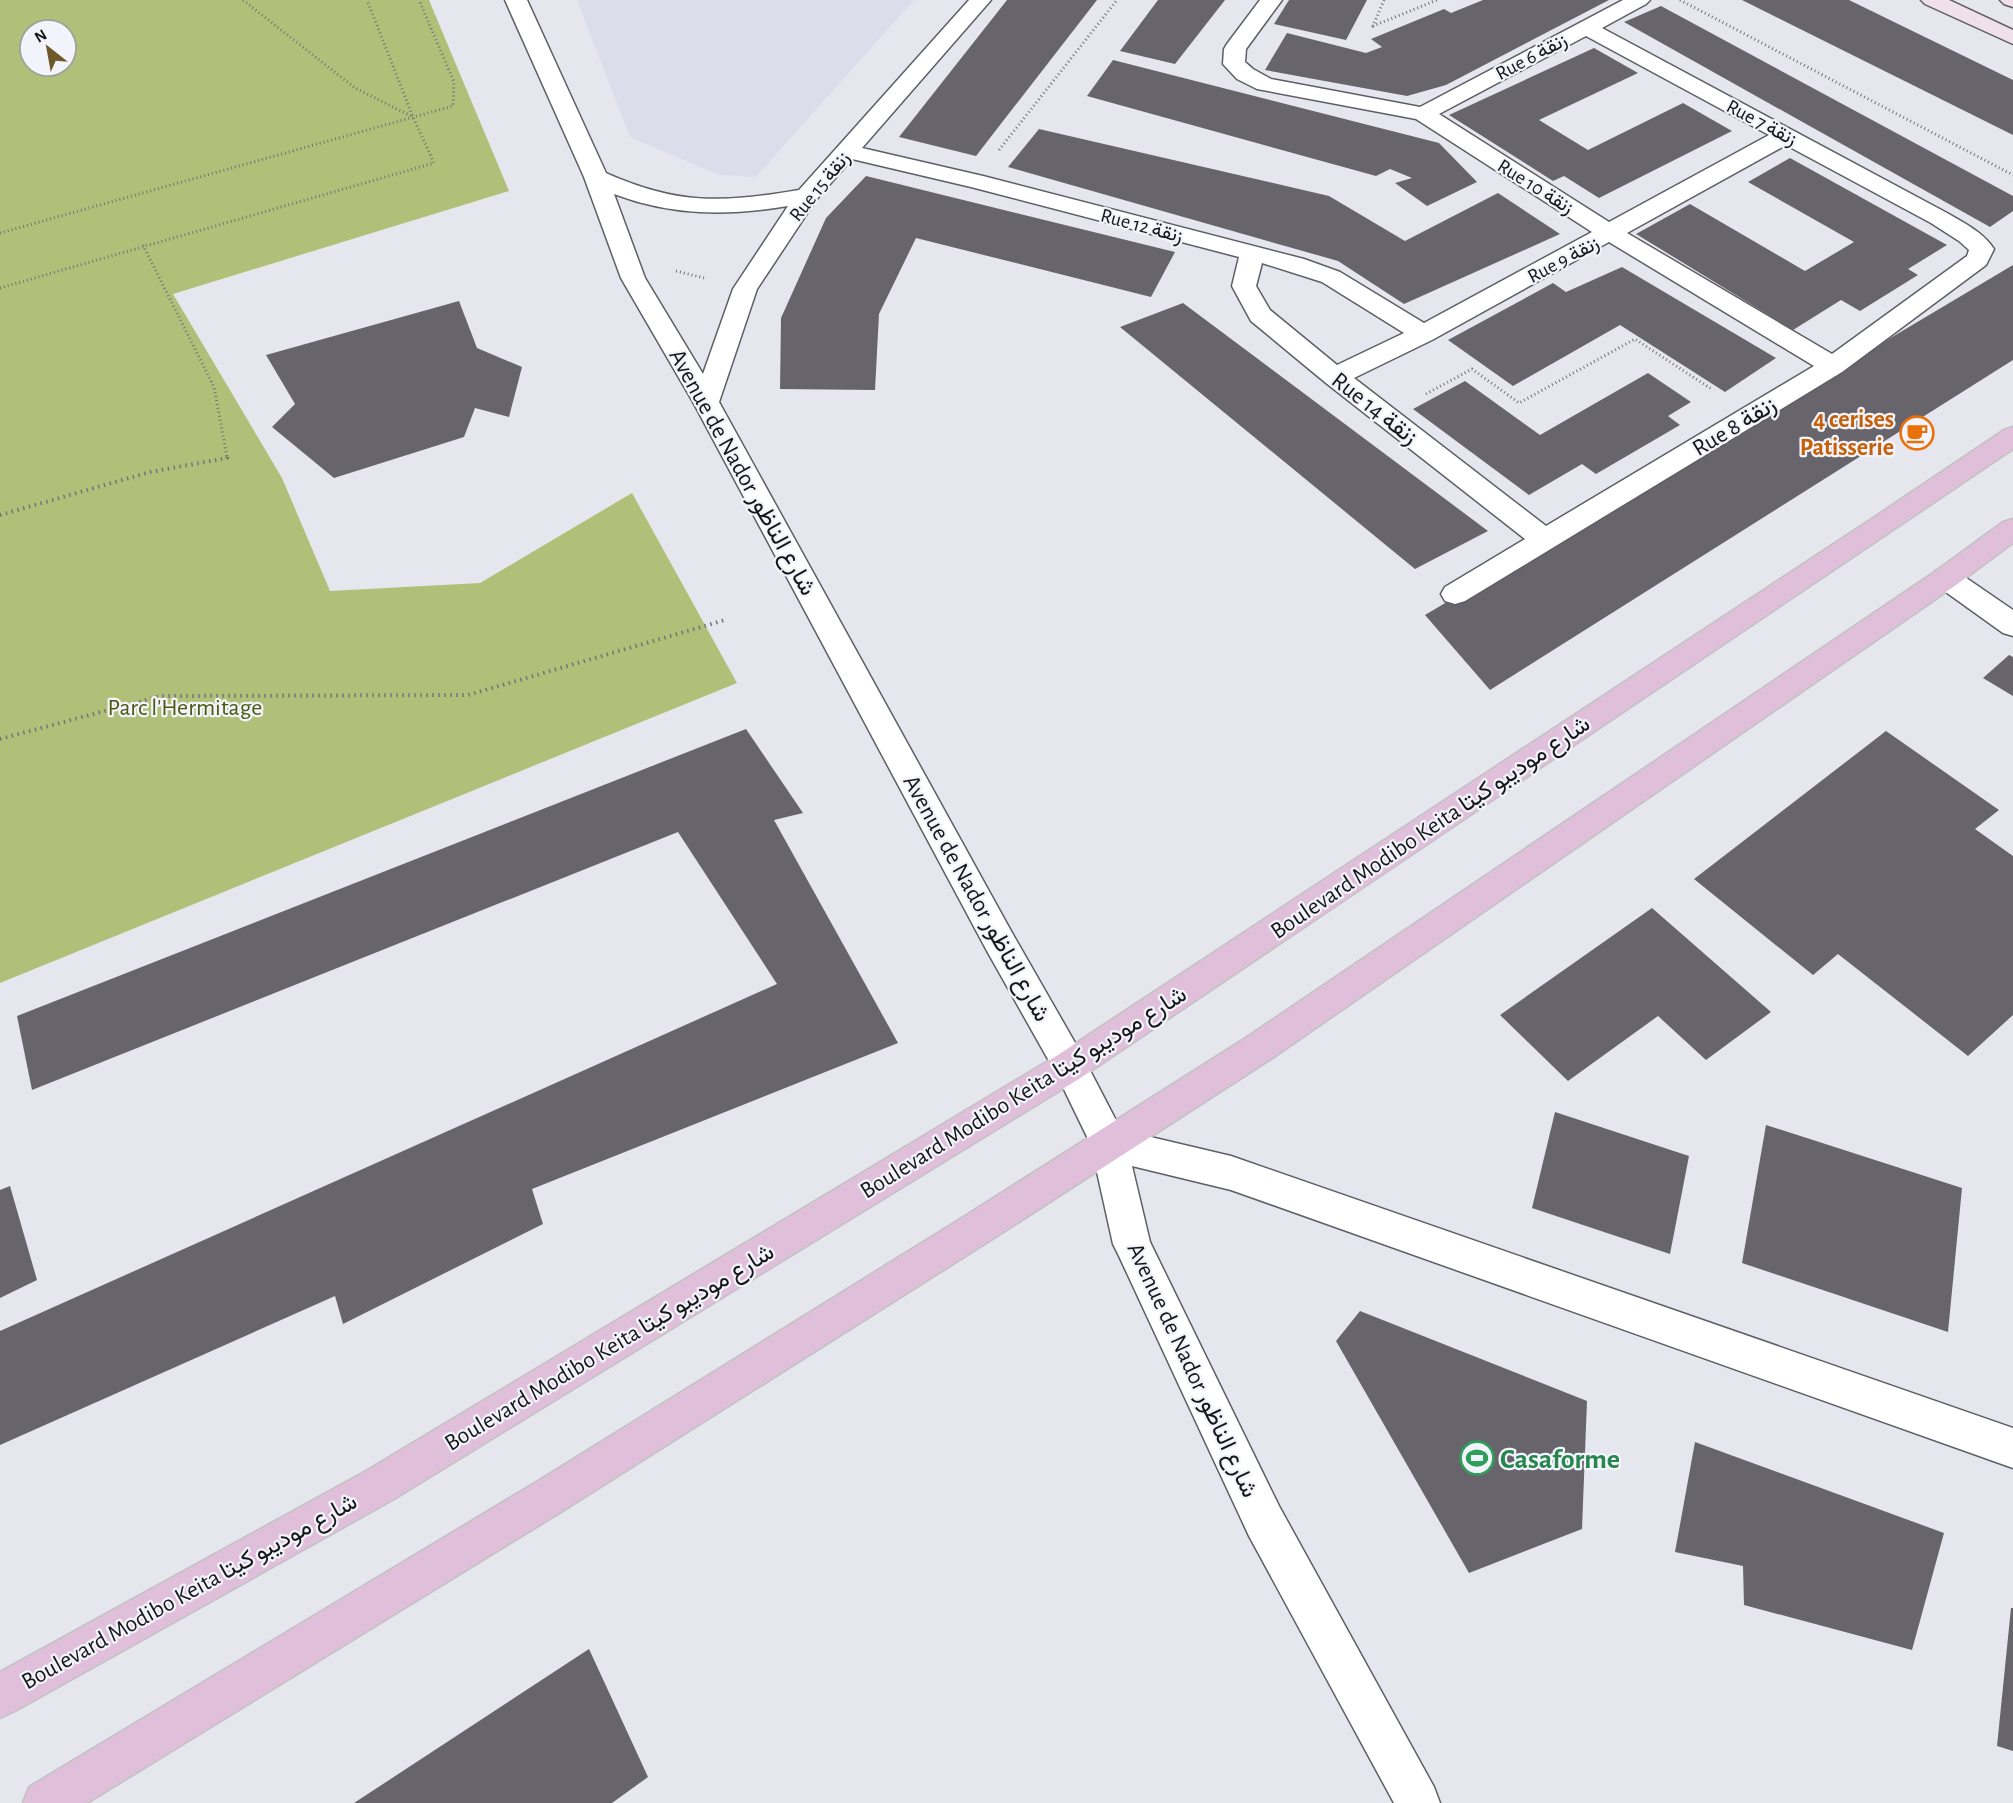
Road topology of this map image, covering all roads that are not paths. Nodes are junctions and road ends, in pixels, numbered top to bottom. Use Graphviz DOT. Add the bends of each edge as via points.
graph roads {
  1 [pos="516,0"];
  2 [pos="980,0"];
  3 [pos="1271,0"];
  4 [pos="1639,0"];
  5 [pos="1932,0"];
  6 [pos="1585,27"];
  7 [pos="2013,38"];
  8 [pos="1423,114"];
  9 [pos="1787,135"];
  10 [pos="847,151"];
  11 [pos="596,177"];
  12 [pos="807,196"];
  13 [pos="1939,218"];
  14 [pos="1610,233"];
  15 [pos="1252,254"];
  16 [pos="1423,334"];
  17 [pos="1833,366"];
  18 [pos="1335,377"];
  19 [pos="706,402"];
  20 [pos="2013,436"];
  21 [pos="2013,529"];
  22 [pos="1544,539"];
  23 [pos="1946,578"];
  24 [pos="1455,594"];
  25 [pos="2013,625"];
  26 [pos="1070,1066"];
  27 [pos="1109,1144"];
  28 [pos="2013,1448"];
  29 [pos="0,1696"];
  30 [pos="45,1803"];
  31 [pos="1418,1803"];
  1 -- 11 [label="street, Avenue de Nador شارع الناظور"];
  2 -- 10 [label="street, Rue 15 زنقة"];
  3 -- 8 [label="street, Rue 10 زنقة" via="1235,49 1234,64 1245,74 1265,84"];
  4 -- 6 [label="street, Rue 6 زنقة"];
  5 -- 7 [label="main road"];
  6 -- 8 [label="street, Rue 6 زنقة"];
  6 -- 9 [label="street, Rue 7 زنقة"];
  8 -- 14 [label="street, Rue 10 زنقة"];
  9 -- 13 [label="street, Rue 7 زنقة"];
  9 -- 14 [label="street, Rue 9 زنقة"];
  10 -- 12 [label="street, Rue 15 زنقة"];
  10 -- 15 [label="street, Rue 12 زنقة"];
  11 -- 12 [label="street" via="658,202 702,207 753,205"];
  11 -- 19 [label="street, Avenue de Nador شارع الناظور" via="633,278"];
  12 -- 19 [label="street, Rue 15 زنقة" via="745,289"];
  13 -- 17 [label="street, Rue 8 زنقة" via="1982,249 1977,260"];
  14 -- 16 [label="street, Rue 9 زنقة"];
  14 -- 17 [label="street, Rue 10 زنقة"];
  15 -- 16 [label="street, Rue 12 زنقة" via="1331,277"];
  15 -- 18 [label="street, Rue 14 زنقة" via="1244,286 1260,315"];
  16 -- 18 [label="street, Rue 9 زنقة"];
  17 -- 22 [label="street, Rue 8 زنقة"];
  18 -- 22 [label="street, Rue 14 زنقة"];
  19 -- 26 [label="street, Avenue de Nador شارع الناظور"];
  20 -- 26 [label="main road, Boulevard Modibo Keita شارع موديبو كيتا"];
  21 -- 23 [label="main road"];
  22 -- 24 [label="street, Rue 8 زنقة"];
  23 -- 25 [label="street"];
  23 -- 27 [label="main road" via="1269,1041"];
  26 -- 27 [label="street, Avenue de Nador شارع الناظور"];
  26 -- 29 [label="main road, Boulevard Modibo Keita شارع موديبو كيتا" via="390,1479"];
  27 -- 28 [label="street" via="1231,1173"];
  27 -- 30 [label="main road" via="547,1498"];
  27 -- 31 [label="street, Avenue de Nador شارع الناظور" via="1132,1244 1264,1521"];
}
